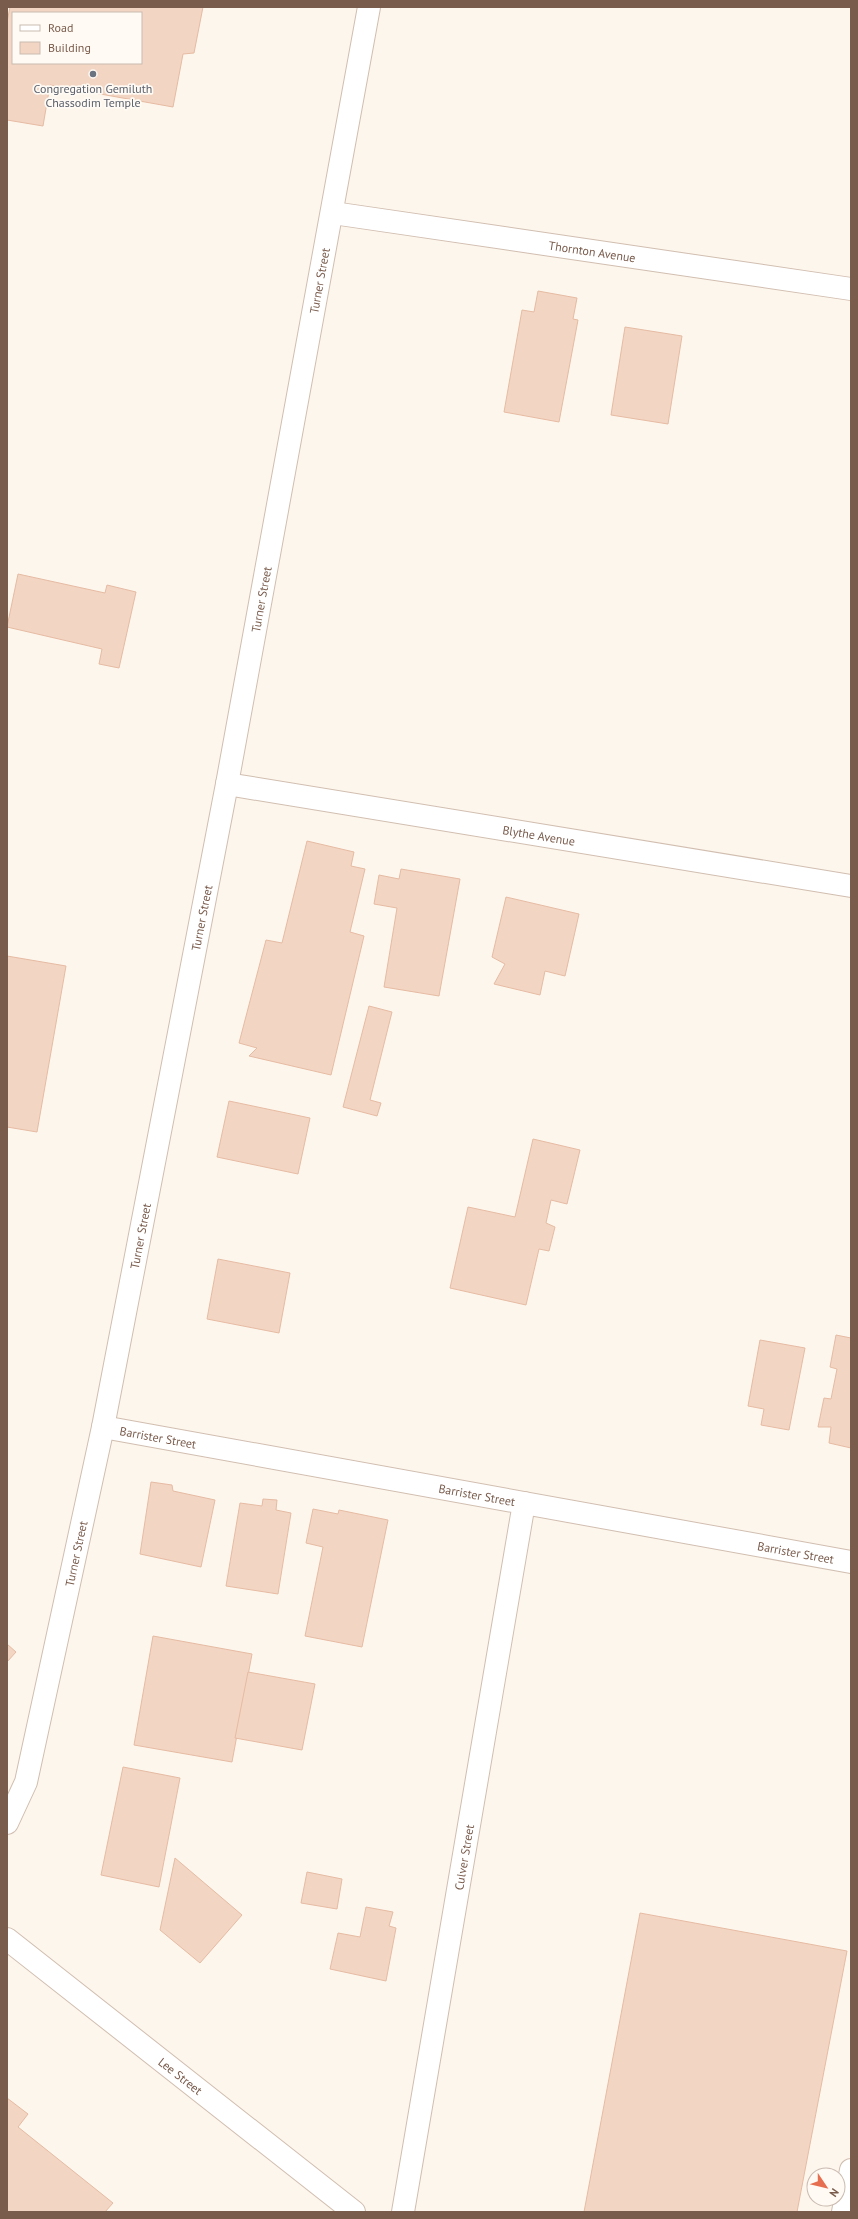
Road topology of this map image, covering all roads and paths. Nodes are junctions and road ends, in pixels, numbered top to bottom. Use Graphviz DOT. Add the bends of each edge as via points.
graph roads {
  1 [pos="369,7"];
  2 [pos="333,213"];
  3 [pos="851,289"];
  4 [pos="227,784"];
  5 [pos="851,886"];
  6 [pos="103,1427"];
  7 [pos="524,1503"];
  8 [pos="851,1562"];
  9 [pos="7,1823"];
  10 [pos="7,1939"];
  11 [pos="851,2170"];
  12 [pos="354,2212"];
  13 [pos="403,2212"];
  14 [pos="843,2212"];
  1 -- 2 [label="street, Turner Street"];
  2 -- 3 [label="street, Thornton Avenue"];
  2 -- 4 [label="street, Turner Street"];
  4 -- 5 [label="street, Blythe Avenue"];
  4 -- 6 [label="street, Turner Street"];
  6 -- 7 [label="street, Barrister Street"];
  6 -- 9 [label="street, Turner Street" via="26,1782"];
  7 -- 8 [label="street, Barrister Street"];
  7 -- 13 [label="street, Culver Street"];
  10 -- 12 [label="street, Lee Street"];
  11 -- 14 [label="street"];
}
